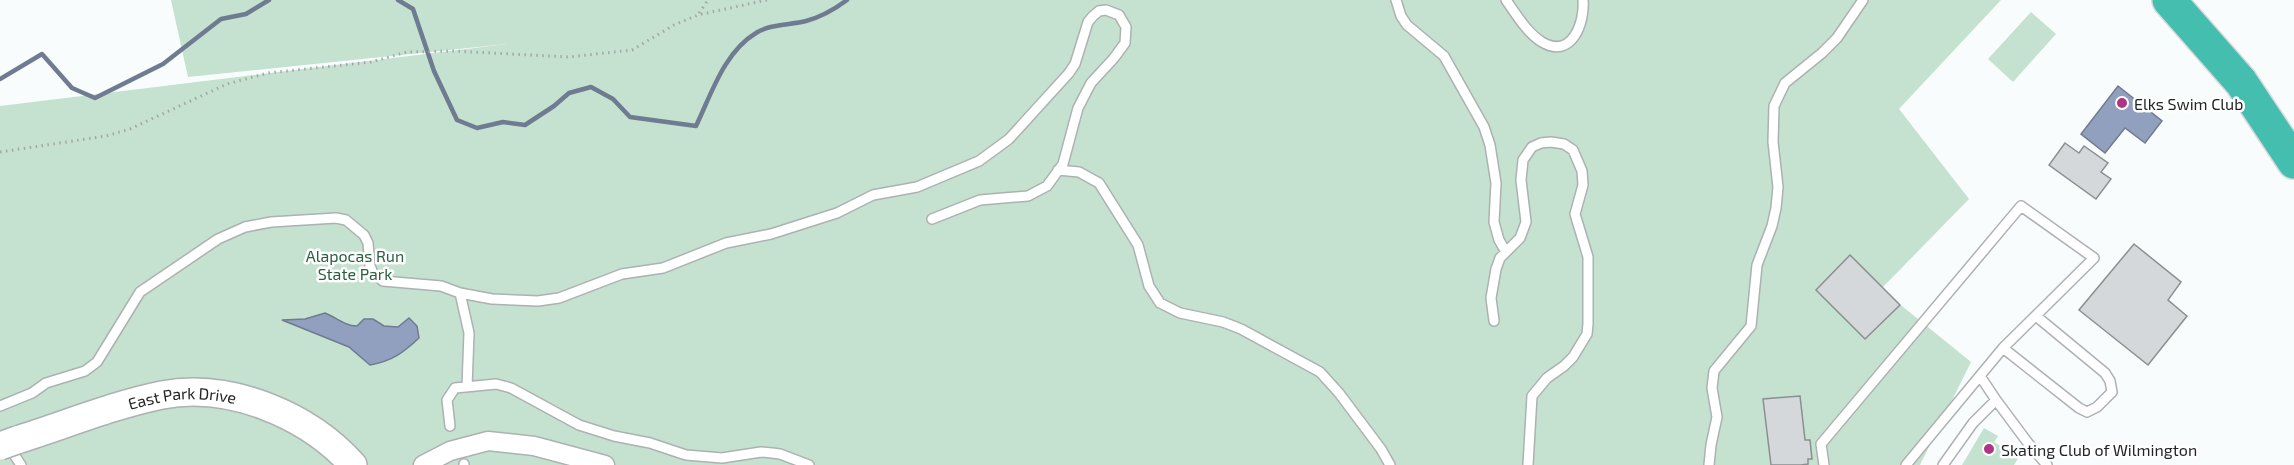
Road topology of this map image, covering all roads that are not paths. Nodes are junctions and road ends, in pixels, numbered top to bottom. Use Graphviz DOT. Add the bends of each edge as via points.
graph roads {
  1 [pos="1396,0"];
  2 [pos="1506,0"];
  3 [pos="1583,0"];
  4 [pos="1863,0"];
  5 [pos="2169,0"];
  6 [pos="2187,0"];
  7 [pos="2294,124"];
  8 [pos="2294,162"];
  9 [pos="1058,170"];
  10 [pos="932,219"];
  11 [pos="1506,252"];
  12 [pos="460,293"];
  13 [pos="2036,316"];
  14 [pos="1494,321"];
  15 [pos="2003,348"];
  16 [pos="1980,376"];
  17 [pos="467,387"];
  18 [pos="1996,400"];
  19 [pos="0,406"];
  20 [pos="450,426"];
  21 [pos="10,447"];
  22 [pos="353,465"];
  23 [pos="423,465"];
  24 [pos="605,465"];
  25 [pos="809,465"];
  26 [pos="1390,465"];
  27 [pos="1528,465"];
  28 [pos="1709,465"];
  29 [pos="1824,465"];
  30 [pos="1906,465"];
  31 [pos="1943,465"];
  32 [pos="2047,465"];
  1 -- 11 [label="lane" via="1407,25 1444,57 1484,127 1494,172 1494,222"];
  2 -- 3 [label="lane" via="1537,38 1552,46 1572,40 1578,32"];
  4 -- 28 [label="lane" via="1837,38 1785,83 1774,106 1776,208 1757,265 1750,326 1714,371 1712,388 1717,417"];
  5 -- 8 [label="highway" via="2241,82"];
  6 -- 7 [label="highway" via="2271,92"];
  9 -- 10 [label="lane" via="1039,192 980,200"];
  9 -- 12 [label="lane" via="1068,150 1078,108 1091,83 1125,43 1126,27 1113,12 1099,11 1093,16 1069,73 1009,139 979,161 917,187 873,195 837,213 771,234 726,243 663,268 615,277 559,298 492,299"];
  9 -- 26 [label="lane" via="1079,172 1100,183 1138,245 1149,286 1160,303 1180,313 1241,329 1320,372"];
  11 -- 14 [label="lane" via="1492,283"];
  11 -- 27 [label="lane" via="1525,228 1521,169 1526,155 1532,147 1547,142 1569,147 1583,177 1575,214 1588,257 1587,334 1573,357 1546,378 1532,396"];
  12 -- 17 [label="lane" via="469,333"];
  12 -- 19 [label="lane" via="441,286 383,281 370,266 369,243 364,234 346,220 271,222 245,227 218,239 140,292 105,352 91,367 46,383"];
  13 -- 15 [label="lane"];
  13 -- 15 [label="lane" via="2105,373 2112,392 2097,407 2087,412 2079,408"];
  13 -- 29 [label="lane" via="2094,258 2021,206 1821,444"];
  15 -- 16 [label="lane"];
  16 -- 18 [label="lane"];
  16 -- 30 [label="lane"];
  17 -- 20 [label="lane" via="455,388 447,400"];
  17 -- 25 [label="lane" via="496,384 511,388 579,425 686,455 722,458 761,452 780,454"];
  18 -- 31 [label="lane" via="1973,423"];
  18 -- 32 [label="lane"];
  21 -- 22 [label="street, East Park Drive" via="133,402 165,394 202,393 265,406 292,418 320,435"];
  23 -- 24 [label="street" via="450,451 488,441 534,446"];
}
